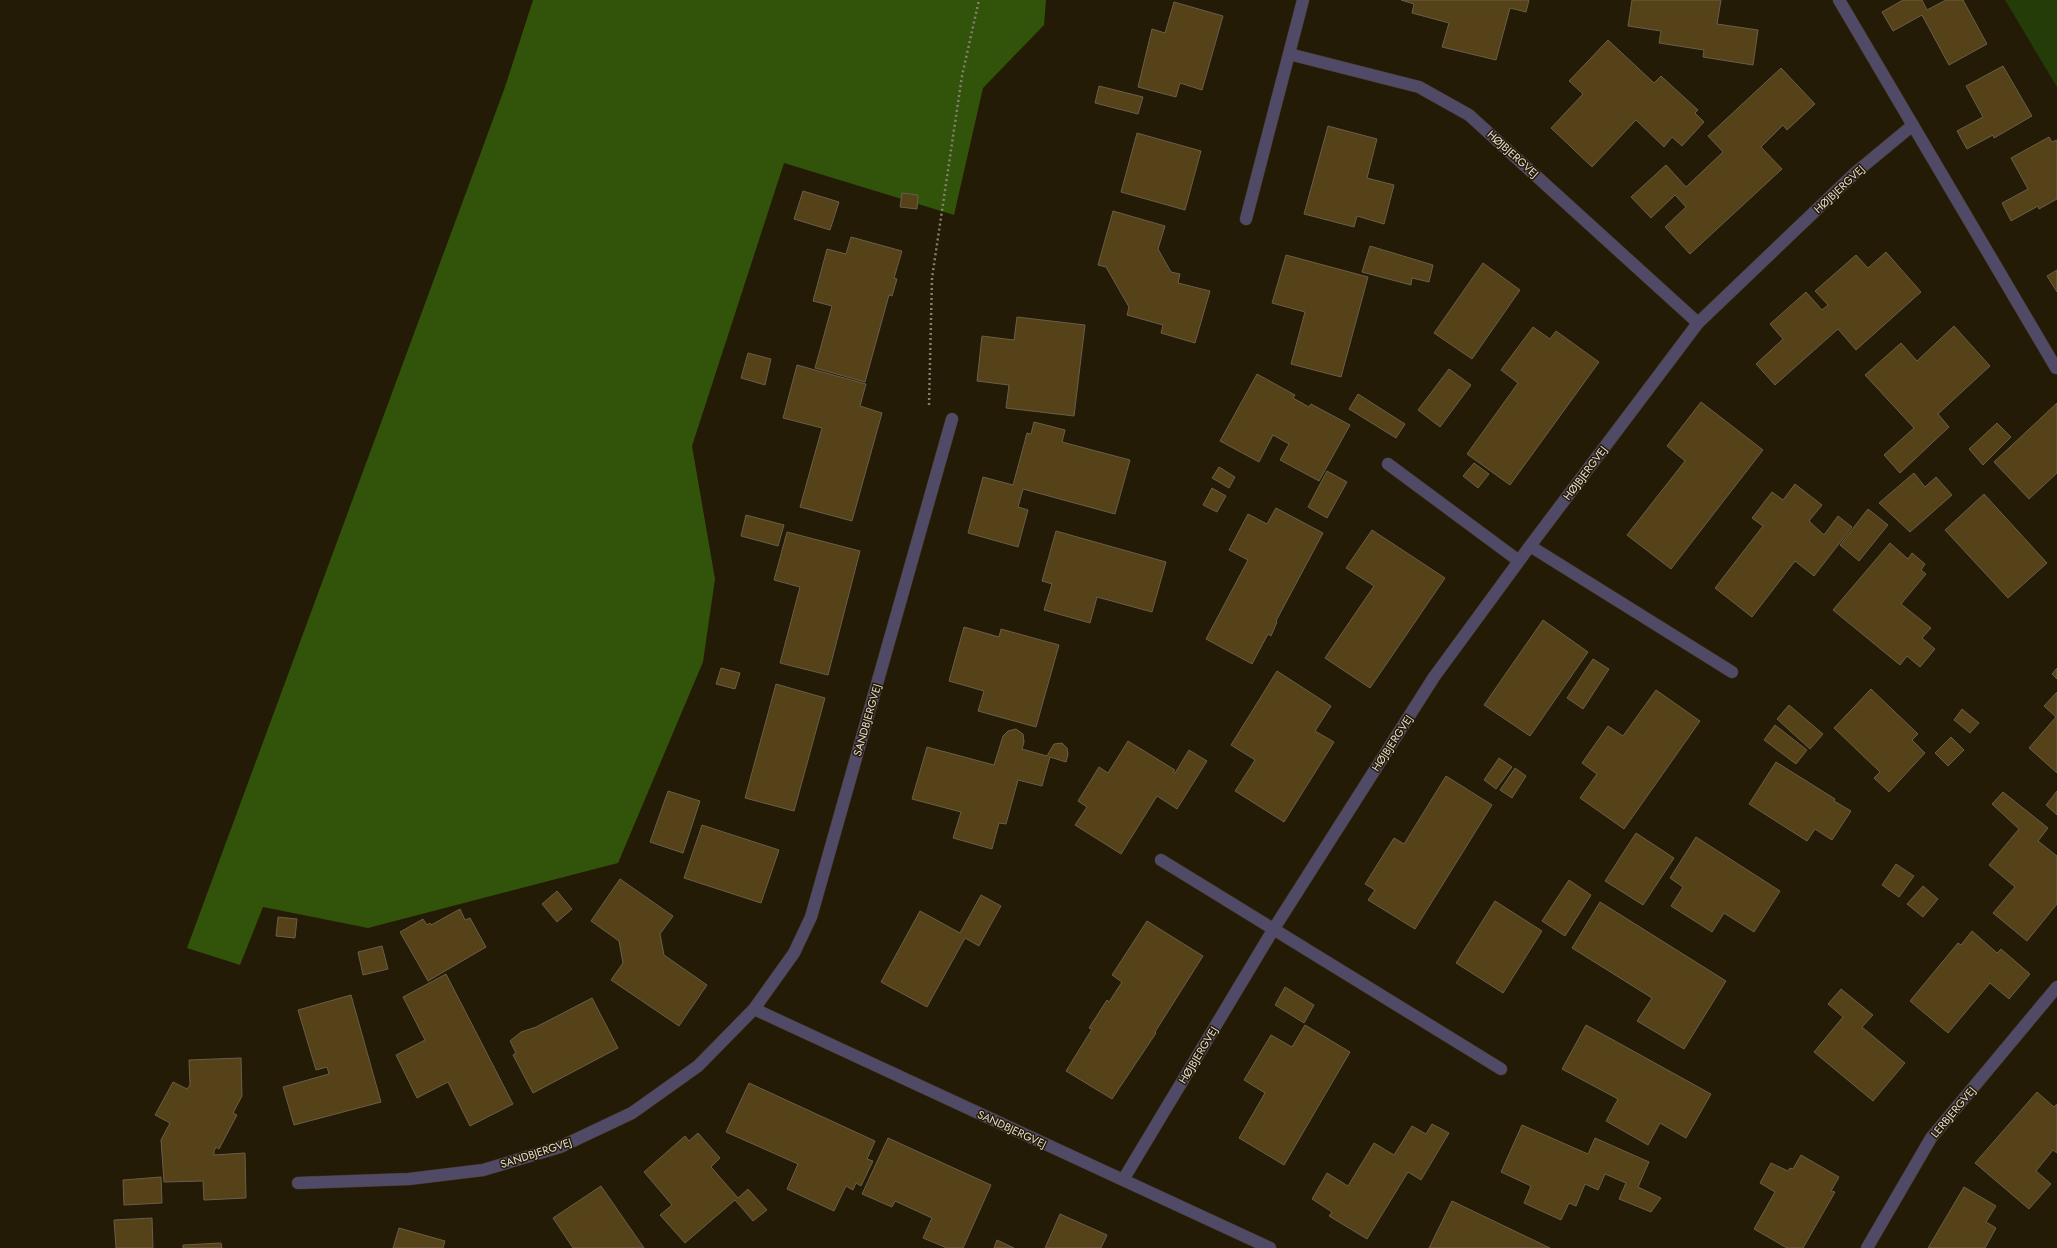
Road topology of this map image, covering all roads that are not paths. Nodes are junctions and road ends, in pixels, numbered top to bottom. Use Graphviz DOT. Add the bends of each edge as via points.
graph roads {
  1 [pos="1303,0"];
  2 [pos="1839,0"];
  3 [pos="1289,54"];
  4 [pos="1913,125"];
  5 [pos="1246,219"];
  6 [pos="1698,323"];
  7 [pos="2056,368"];
  8 [pos="952,419"];
  9 [pos="1388,464"];
  10 [pos="1530,546"];
  11 [pos="1519,561"];
  12 [pos="1732,672"];
  13 [pos="1160,860"];
  14 [pos="1273,930"];
  15 [pos="2057,987"];
  16 [pos="754,1009"];
  17 [pos="1501,1069"];
  18 [pos="1123,1180"];
  19 [pos="298,1183"];
  20 [pos="1270,1248"];
  21 [pos="1867,1248"];
  1 -- 3 [label="street"];
  2 -- 4 [label="street"];
  3 -- 5 [label="street"];
  3 -- 6 [label="street, HØJBJERGVEJ" via="1419,87 1469,115"];
  4 -- 6 [label="street, HØJBJERGVEJ" via="1855,173"];
  4 -- 7 [label="street"];
  6 -- 10 [label="street, HØJBJERGVEJ"];
  8 -- 16 [label="street, SANDBJERGVEJ" via="811,917 794,953"];
  9 -- 11 [label="street"];
  10 -- 11 [label="street, HØJBJERGVEJ"];
  10 -- 12 [label="street"];
  11 -- 14 [label="street, HØJBJERGVEJ" via="1434,678"];
  13 -- 14 [label="street"];
  14 -- 17 [label="street"];
  14 -- 18 [label="street, HØJBJERGVEJ"];
  15 -- 21 [label="street, LERBJERGVEJ" via="1931,1138"];
  16 -- 18 [label="street, SANDBJERGVEJ"];
  16 -- 19 [label="street, SANDBJERGVEJ" via="692,1070 632,1113 560,1147 483,1170 410,1178"];
  18 -- 20 [label="street, SANDBJERGVEJ"];
}
